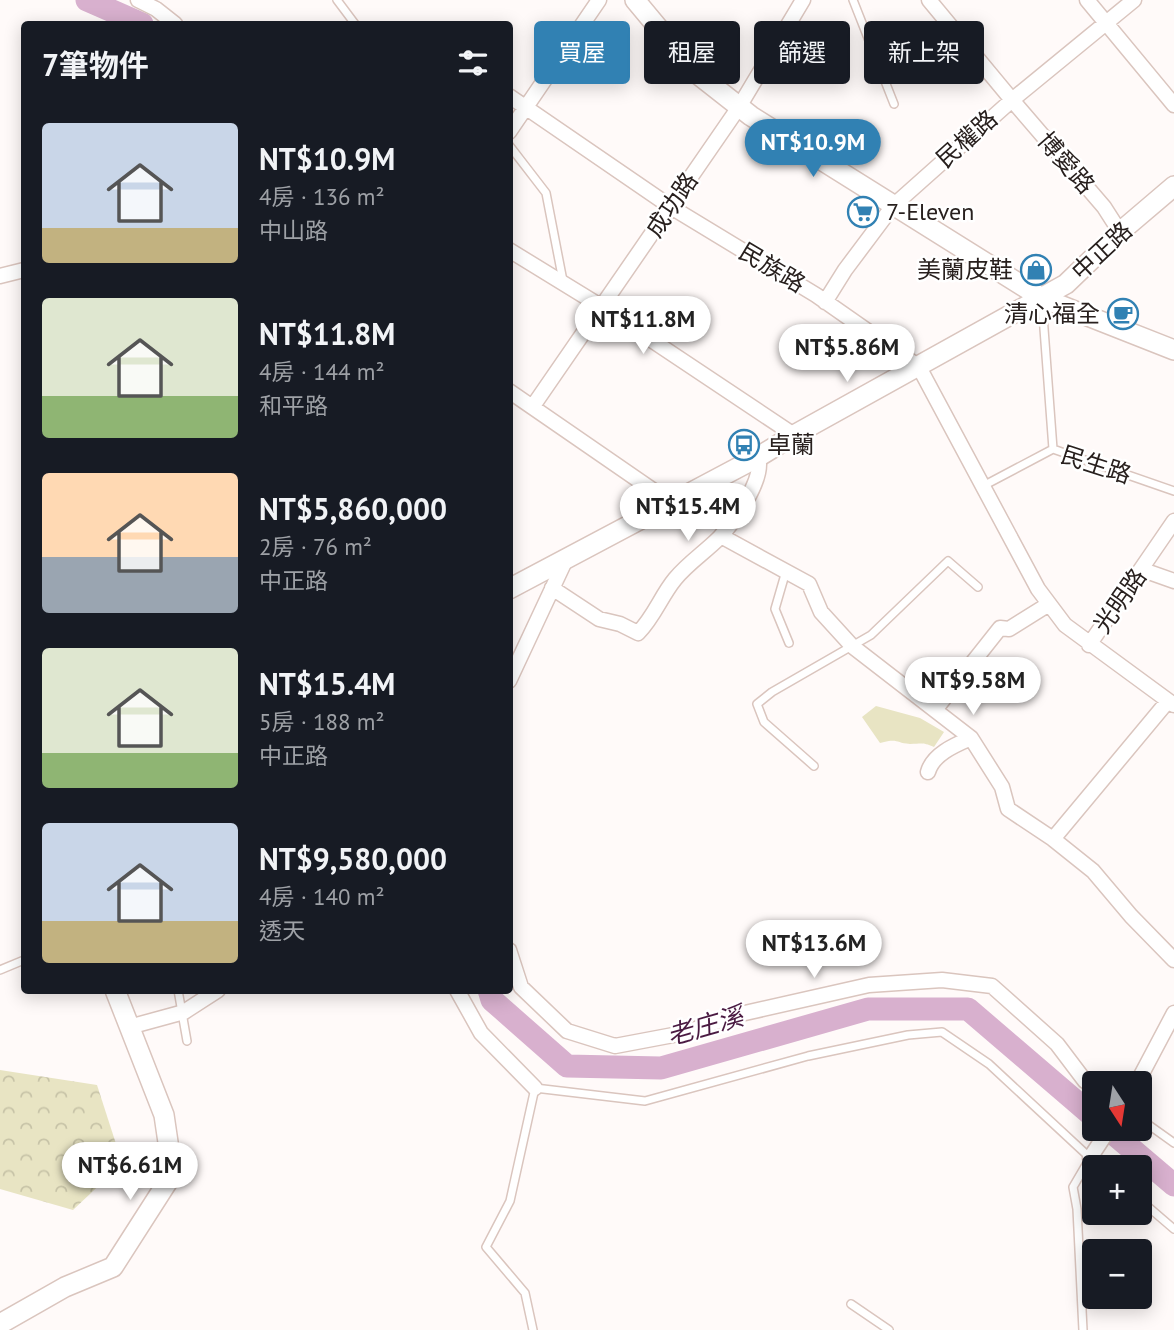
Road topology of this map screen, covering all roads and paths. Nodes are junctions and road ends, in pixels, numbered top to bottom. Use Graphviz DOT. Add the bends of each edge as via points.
graph roads {
  1 [pos="138,0"];
  2 [pos="337,0"];
  3 [pos="599,0"];
  4 [pos="635,0"];
  5 [pos="803,0"];
  6 [pos="853,0"];
  7 [pos="929,0"];
  8 [pos="1087,0"];
  9 [pos="1134,0"];
  10 [pos="171,21"];
  11 [pos="353,21"];
  12 [pos="1106,23"];
  13 [pos="513,99"];
  14 [pos="1012,100"];
  15 [pos="894,104"];
  16 [pos="1174,105"];
  17 [pos="739,107"];
  18 [pos="525,108"];
  19 [pos="513,126"];
  20 [pos="513,150"];
  21 [pos="1174,186"];
  22 [pos="671,206"];
  23 [pos="893,206"];
  24 [pos="1120,232"];
  25 [pos="513,252"];
  26 [pos="21,271"];
  27 [pos="0,276"];
  28 [pos="564,284"];
  29 [pos="1042,298"];
  30 [pos="825,302"];
  31 [pos="602,307"];
  32 [pos="1174,350"];
  33 [pos="919,367"];
  34 [pos="513,394"];
  35 [pos="533,406"];
  36 [pos="794,435"];
  37 [pos="1053,449"];
  38 [pos="758,457"];
  39 [pos="983,486"];
  40 [pos="1174,491"];
  41 [pos="670,502"];
  42 [pos="1174,521"];
  43 [pos="721,536"];
  44 [pos="566,559"];
  45 [pos="1143,570"];
  46 [pos="786,571"];
  47 [pos="1174,581"];
  48 [pos="513,587"];
  49 [pos="978,587"];
  50 [pos="552,588"];
  51 [pos="1049,604"];
  52 [pos="789,643"];
  53 [pos="1089,645"];
  54 [pos="852,646"];
  55 [pos="513,672"];
  56 [pos="1171,703"];
  57 [pos="934,710"];
  58 [pos="971,738"];
  59 [pos="814,766"];
  60 [pos="928,772"];
  61 [pos="1053,839"];
  62 [pos="1174,960"];
  63 [pos="21,961"];
  64 [pos="513,962"];
  65 [pos="0,970"];
  66 [pos="117,994"];
  67 [pos="179,994"];
  68 [pos="212,994"];
  69 [pos="460,997"];
  70 [pos="184,1012"];
  71 [pos="1174,1013"];
  72 [pos="129,1027"];
  73 [pos="187,1041"];
  74 [pos="1143,1071"];
  75 [pos="1082,1077"];
  76 [pos="535,1088"];
  77 [pos="1152,1127"];
  78 [pos="1174,1143"];
  79 [pos="1086,1155"];
  80 [pos="1082,1177"];
  81 [pos="1152,1210"];
  82 [pos="1174,1229"];
  83 [pos="851,1304"];
  84 [pos="0,1324"];
  85 [pos="533,1330"];
  86 [pos="889,1330"];
  87 [pos="1083,1330"];
  1 -- 10 [label="street"];
  2 -- 11 [label="lane"];
  3 -- 18 [label="street"];
  4 -- 17 [label="street" via="695,72"];
  5 -- 17 [label="street, 成功路"];
  6 -- 15 [label="lane"];
  7 -- 14 [label="street, 博愛路"];
  8 -- 12 [label="street"];
  9 -- 12 [label="street, 民權路"];
  12 -- 14 [label="street, 民權路"];
  12 -- 16 [label="street"];
  13 -- 18 [label="street, 民族路"];
  14 -- 23 [label="street, 民權路"];
  14 -- 24 [label="street, 博愛路"];
  17 -- 22 [label="street, 成功路"];
  17 -- 23 [label="street"];
  18 -- 19 [label="street"];
  18 -- 22 [label="street, 民族路"];
  20 -- 28 [label="lane" via="546,193"];
  21 -- 24 [label="street, 中正路"];
  22 -- 30 [label="street, 民族路"];
  22 -- 31 [label="street, 成功路"];
  23 -- 29 [label="street"];
  23 -- 30 [label="street, 民權路"];
  24 -- 29 [label="street, 中正路" via="1066,284"];
  25 -- 28 [label="street"];
  26 -- 27 [label="street"];
  28 -- 31 [label="street"];
  29 -- 32 [label="street"];
  29 -- 33 [label="street, 中正路"];
  29 -- 37 [label="lane"];
  30 -- 33 [label="street, 民族路"];
  31 -- 35 [label="street, 成功路"];
  31 -- 36 [label="street"];
  33 -- 36 [label="street, 中正路"];
  33 -- 39 [label="street, 民族路"];
  34 -- 35 [label="street"];
  35 -- 41 [label="street"];
  36 -- 38 [label="street, 中正路"];
  37 -- 39 [label="lane, 民生路"];
  37 -- 40 [label="lane, 民生路"];
  38 -- 41 [label="street, 中正路"];
  38 -- 43 [label="street" via="757,481"];
  39 -- 51 [label="street, 民族路"];
  41 -- 44 [label="street, 中正路"];
  42 -- 45 [label="street, 光明路"];
  43 -- 46 [label="street"];
  43 -- 50 [label="street" via="675,579 638,633 599,619"];
  44 -- 48 [label="street, 中正路"];
  44 -- 50 [label="street"];
  45 -- 47 [label="street"];
  45 -- 53 [label="street, 光明路"];
  46 -- 52 [label="lane" via="775,609"];
  46 -- 54 [label="street" via="809,584 821,612"];
  49 -- 54 [label="lane" via="948,561 871,635"];
  50 -- 55 [label="street"];
  51 -- 53 [label="street, 民族路"];
  51 -- 57 [label="street" via="1009,629 1000,628"];
  53 -- 56 [label="street, 民族路"];
  54 -- 57 [label="street"];
  54 -- 59 [label="lane" via="757,704 764,722"];
  56 -- 61 [label="street"];
  57 -- 58 [label="street"];
  58 -- 60 [label="street" via="952,746"];
  58 -- 61 [label="street" via="1002,787 1008,809"];
  61 -- 62 [label="street" via="1093,871"];
  63 -- 65 [label="lane"];
  64 -- 75 [label="street" via="521,987 567,1031 615,1046 869,985 942,980 992,986 1057,1044"];
  66 -- 72 [label="street"];
  67 -- 70 [label="lane"];
  68 -- 70 [label="street"];
  69 -- 76 [label="street" via="481,1033"];
  70 -- 72 [label="street"];
  70 -- 73 [label="lane"];
  71 -- 74 [label="street"];
  72 -- 84 [label="street" via="164,1115 170,1178 113,1267 65,1287"];
  76 -- 79 [label="lane" via="645,1101 808,1056 942,1031 989,1064"];
  76 -- 85 [label="lane" via="510,1201 486,1247 525,1293"];
  77 -- 78 [label="lane"];
  80 -- 87 [label="lane" via="1073,1187"];
  81 -- 82 [label="lane"];
  83 -- 86 [label="lane"];
}
